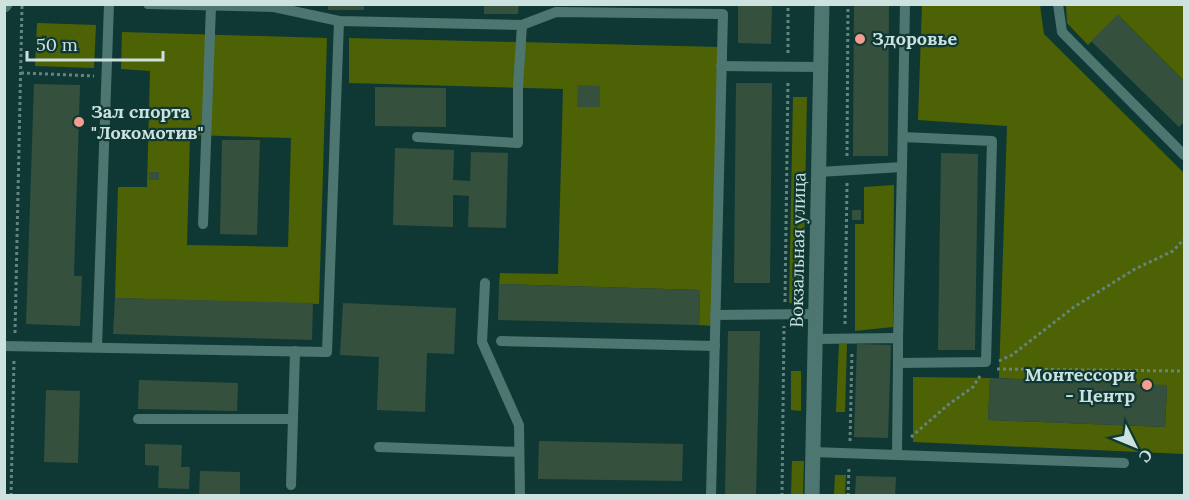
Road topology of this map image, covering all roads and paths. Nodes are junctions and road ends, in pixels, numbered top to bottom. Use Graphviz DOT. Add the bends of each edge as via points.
graph roads {
  1 [pos="22,4"];
  2 [pos="109,4"];
  3 [pos="148,4"];
  4 [pos="788,4"];
  5 [pos="822,4"];
  6 [pos="848,4"];
  7 [pos="905,4"];
  8 [pos="1058,4"];
  9 [pos="211,6"];
  10 [pos="556,8"];
  11 [pos="339,21"];
  12 [pos="522,25"];
  13 [pos="721,66"];
  14 [pos="788,67"];
  15 [pos="821,67"];
  16 [pos="21,73"];
  17 [pos="107,76"];
  18 [pos="417,137"];
  19 [pos="903,137"];
  20 [pos="1185,155"];
  21 [pos="902,167"];
  22 [pos="847,170"];
  23 [pos="819,172"];
  24 [pos="203,224"];
  25 [pos="1185,239"];
  26 [pos="485,284"];
  27 [pos="784,314"];
  28 [pos="817,314"];
  29 [pos="716,315"];
  30 [pos="852,338"];
  31 [pos="898,338"];
  32 [pos="816,339"];
  33 [pos="501,340"];
  34 [pos="10,345"];
  35 [pos="715,346"];
  36 [pos="97,347"];
  37 [pos="295,351"];
  38 [pos="898,363"];
  39 [pos="993,364"];
  40 [pos="986,368"];
  41 [pos="997,369"];
  42 [pos="1185,371"];
  43 [pos="138,419"];
  44 [pos="293,419"];
  45 [pos="379,447"];
  46 [pos="897,451"];
  47 [pos="519,452"];
  48 [pos="813,452"];
  49 [pos="849,452"];
  50 [pos="1124,463"];
  51 [pos="291,485"];
  52 [pos="11,495"];
  53 [pos="520,495"];
  54 [pos="711,495"];
  55 [pos="782,495"];
  56 [pos="812,495"];
  57 [pos="848,495"];
  1 -- 16 [label="path"];
  2 -- 17 [label="lane"];
  3 -- 9 [label="lane"];
  4 -- 14 [label="path"];
  5 -- 15 [label="main road, Вокзальная улица"];
  6 -- 22 [label="path"];
  7 -- 19 [label="lane"];
  8 -- 20 [label="lane" via="1062,32"];
  9 -- 11 [label="lane" via="274,7"];
  9 -- 24 [label="lane"];
  10 -- 12 [label="lane"];
  10 -- 13 [label="lane" via="723,14"];
  11 -- 12 [label="lane"];
  11 -- 37 [label="lane" via="327,352"];
  12 -- 18 [label="lane" via="518,143"];
  13 -- 14 [label="lane"];
  13 -- 29 [label="lane"];
  14 -- 15 [label="lane"];
  14 -- 27 [label="path"];
  15 -- 23 [label="main road, Вокзальная улица"];
  16 -- 17 [label="path"];
  16 -- 34 [label="path"];
  17 -- 36 [label="lane"];
  19 -- 21 [label="lane"];
  19 -- 38 [label="lane" via="992,141 986,362"];
  21 -- 22 [label="lane"];
  21 -- 31 [label="lane"];
  22 -- 23 [label="lane"];
  22 -- 30 [label="path" via="845,324 852,331"];
  23 -- 28 [label="main road, Вокзальная улица"];
  25 -- 39 [label="path" via="1173,251 1134,269 1074,306"];
  26 -- 47 [label="lane" via="482,342 519,425"];
  27 -- 28 [label="lane"];
  27 -- 29 [label="lane"];
  27 -- 55 [label="path"];
  28 -- 32 [label="main road, Вокзальная улица"];
  29 -- 35 [label="lane"];
  30 -- 31 [label="lane"];
  30 -- 32 [label="lane"];
  30 -- 49 [label="path"];
  31 -- 38 [label="lane"];
  32 -- 48 [label="main road, Вокзальная улица"];
  33 -- 35 [label="lane"];
  34 -- 36 [label="lane"];
  34 -- 52 [label="path"];
  35 -- 54 [label="lane"];
  36 -- 37 [label="lane"];
  37 -- 44 [label="lane"];
  38 -- 46 [label="lane"];
  40 -- 46 [label="path" via="973,387"];
  41 -- 42 [label="path"];
  43 -- 44 [label="lane"];
  44 -- 51 [label="lane"];
  45 -- 47 [label="lane"];
  46 -- 49 [label="lane"];
  46 -- 50 [label="lane"];
  47 -- 53 [label="lane"];
  48 -- 49 [label="lane"];
  48 -- 56 [label="main road, Вокзальная улица"];
  49 -- 57 [label="path"];
}
